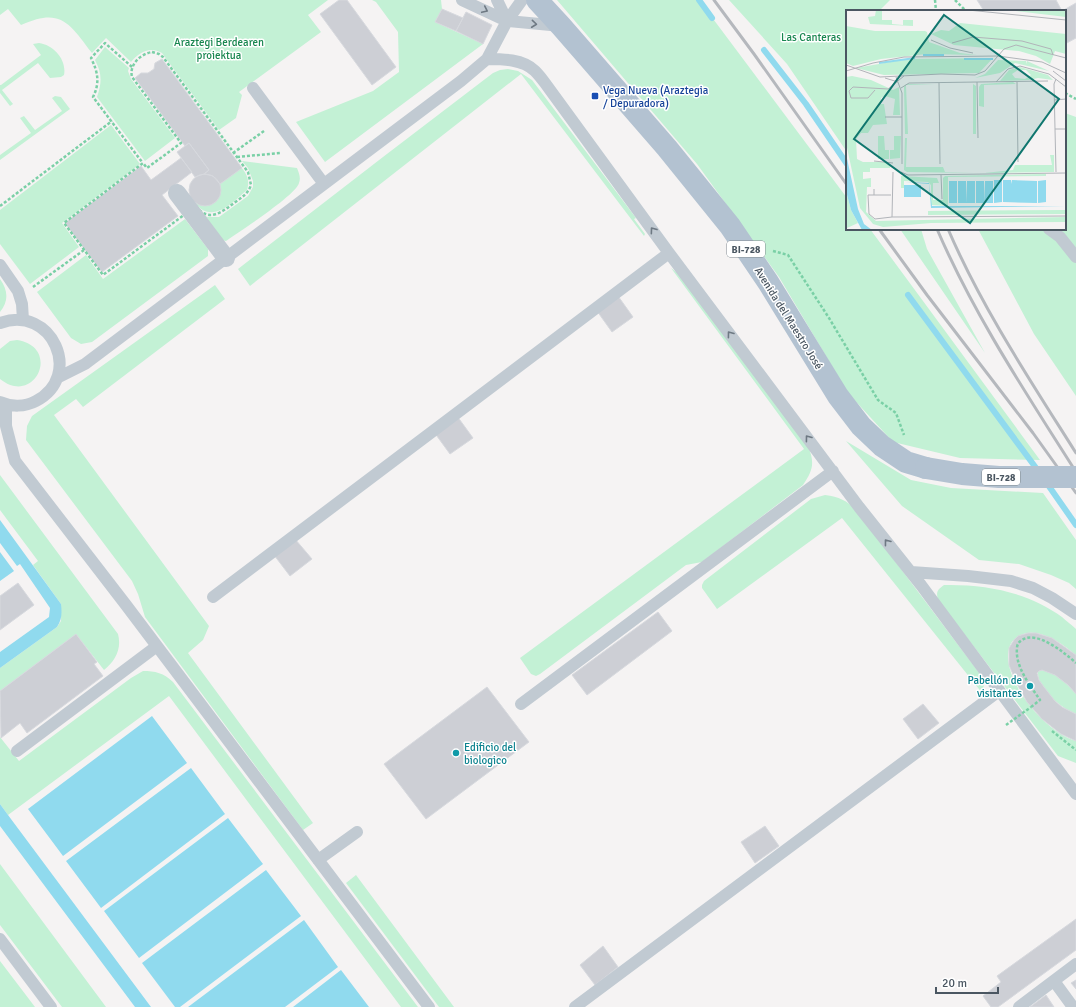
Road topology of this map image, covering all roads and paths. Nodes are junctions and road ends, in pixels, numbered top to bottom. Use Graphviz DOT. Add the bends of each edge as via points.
graph roads {
  1 [pos="462,0"];
  2 [pos="497,0"];
  3 [pos="522,0"];
  4 [pos="536,0"];
  5 [pos="935,0"];
  6 [pos="955,0"];
  7 [pos="936,10"];
  8 [pos="965,10"];
  9 [pos="507,21"];
  10 [pos="561,26"];
  11 [pos="486,59"];
  12 [pos="132,67"];
  13 [pos="253,88"];
  14 [pos="1066,94"];
  15 [pos="1076,99"];
  16 [pos="112,121"];
  17 [pos="278,122"];
  18 [pos="300,151"];
  19 [pos="233,153"];
  20 [pos="237,157"];
  21 [pos="142,162"];
  22 [pos="324,184"];
  23 [pos="177,193"];
  24 [pos="0,206"];
  25 [pos="190,210"];
  26 [pos="1050,230"];
  27 [pos="84,250"];
  28 [pos="768,250"];
  29 [pos="669,253"];
  30 [pos="1076,257"];
  31 [pos="226,258"];
  32 [pos="0,265"];
  33 [pos="33,288"];
  34 [pos="23,320"];
  35 [pos="0,323"];
  36 [pos="57,378"];
  37 [pos="3,404"];
  38 [pos="905,437"];
  39 [pos="833,471"];
  40 [pos="1076,477"];
  41 [pos="911,572"];
  42 [pos="214,597"];
  43 [pos="1076,614"];
  44 [pos="157,646"];
  45 [pos="1076,663"];
  46 [pos="999,691"];
  47 [pos="521,704"];
  48 [pos="1006,725"];
  49 [pos="1048,728"];
  50 [pos="1076,750"];
  51 [pos="17,751"];
  52 [pos="1076,794"];
  53 [pos="358,832"];
  54 [pos="318,860"];
  55 [pos="0,939"];
  56 [pos="1076,964"];
  57 [pos="1054,981"];
  58 [pos="51,1007"];
  59 [pos="429,1007"];
  60 [pos="575,1007"];
  61 [pos="1019,1007"];
  62 [pos="1074,1007"];
  1 -- 9 [label="lane, one-way"];
  2 -- 9 [label="lane"];
  3 -- 9 [label="lane"];
  4 -- 10 [label="main road, Avenida del Maestro José / BI-728"];
  5 -- 7 [label="path"];
  6 -- 8 [label="path"];
  9 -- 10 [label="lane, one-way"];
  9 -- 11 [label="lane"];
  10 -- 40 [label="main road, Avenida del Maestro José / BI-728, bridge" via="667,148 730,226 768,282 838,396 861,426 882,446 906,462 962,474 999,477"];
  11 -- 22 [label="lane" via="461,81"];
  29 -- 11 [label="lane, one-way" via="534,70 520,63"];
  12 -- 16 [label="path" via="105,43 91,58 98,76 93,97"];
  12 -- 19 [label="path" via="147,53 160,54"];
  12 -- 25 [label="path" via="132,78 181,143 147,168 143,163 64,223 103,275"];
  13 -- 17 [label="lane"];
  14 -- 15 [label="path"];
  16 -- 21 [label="path"];
  16 -- 24 [label="path"];
  17 -- 18 [label="lane"];
  17 -- 19 [label="path"];
  18 -- 20 [label="path"];
  18 -- 22 [label="lane"];
  19 -- 20 [label="path"];
  20 -- 25 [label="path" via="250,178 251,185 247,193 217,215 208,215 196,206"];
  22 -- 31 [label="lane"];
  23 -- 25 [label="street"];
  25 -- 31 [label="street"];
  26 -- 30 [label="lane" via="1060,237"];
  27 -- 33 [label="path"];
  28 -- 38 [label="path" via="788,255 878,400 896,413"];
  39 -- 29 [label="lane, one-way"];
  29 -- 42 [label="lane"];
  31 -- 36 [label="lane" via="85,364"];
  32 -- 34 [label="lane" via="18,291"];
  34 -- 35 [label="lane"];
  34 -- 36 [label="lane" via="36,323 54,341 59,353 60,366"];
  36 -- 37 [label="lane" via="42,398 30,404"];
  37 -- 44 [label="lane" via="15,461"];
  41 -- 39 [label="lane, one-way"];
  39 -- 47 [label="lane"];
  41 -- 43 [label="lane" via="1011,581 1033,588"];
  41 -- 46 [label="lane"];
  44 -- 51 [label="lane"];
  44 -- 54 [label="lane"];
  45 -- 48 [label="path, bridge" via="1046,642 1023,639 1018,644 1020,666 1040,700"];
  46 -- 52 [label="lane"];
  46 -- 60 [label="lane"];
  49 -- 50 [label="path"];
  53 -- 54 [label="lane"];
  54 -- 59 [label="lane"];
  55 -- 58 [label="lane"];
  56 -- 57 [label="lane"];
  57 -- 61 [label="lane"];
  57 -- 62 [label="lane"];
}
